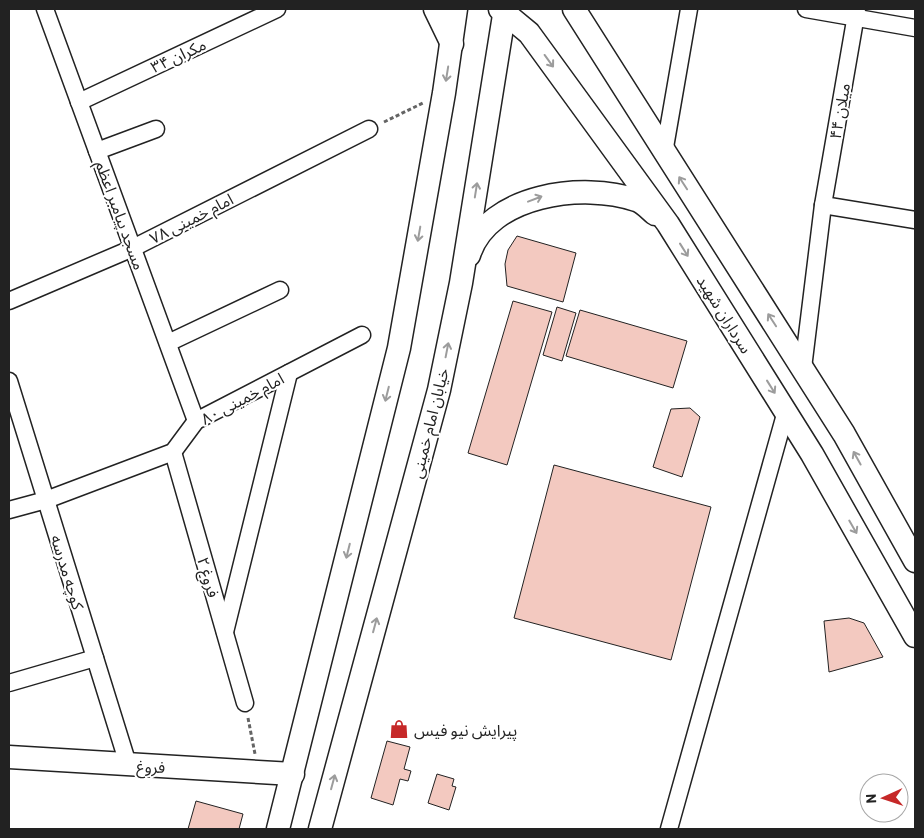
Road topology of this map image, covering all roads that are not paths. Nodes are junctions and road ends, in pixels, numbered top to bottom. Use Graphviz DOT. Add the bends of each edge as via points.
graph roads {
  1 [pos="45,9"];
  2 [pos="277,9"];
  3 [pos="435,9"];
  4 [pos="456,9"];
  5 [pos="527,9"];
  6 [pos="574,9"];
  7 [pos="689,9"];
  8 [pos="806,9"];
  9 [pos="503,10"];
  10 [pos="856,13"];
  11 [pos="915,28"];
  12 [pos="529,33"];
  13 [pos="452,44"];
  14 [pos="79,102"];
  15 [pos="369,128"];
  16 [pos="156,129"];
  17 [pos="97,151"];
  18 [pos="664,153"];
  19 [pos="823,205"];
  20 [pos="915,220"];
  21 [pos="668,224"];
  22 [pos="133,248"];
  23 [pos="461,283"];
  24 [pos="280,290"];
  25 [pos="9,301"];
  26 [pos="362,335"];
  27 [pos="168,343"];
  28 [pos="803,368"];
  29 [pos="289,373"];
  30 [pos="9,381"];
  31 [pos="786,411"];
  32 [pos="196,421"];
  33 [pos="844,434"];
  34 [pos="173,452"];
  35 [pos="812,454"];
  36 [pos="46,500"];
  37 [pos="9,510"];
  38 [pos="915,561"];
  39 [pos="225,632"];
  40 [pos="915,636"];
  41 [pos="95,658"];
  42 [pos="9,683"];
  43 [pos="245,703"];
  44 [pos="9,757"];
  45 [pos="128,764"];
  46 [pos="293,774"];
  47 [pos="278,829"];
  48 [pos="320,829"];
  49 [pos="669,829"];
  1 -- 14 [label="street, مسجد پیامبر اعظم"];
  2 -- 14 [label="street, مکران ۳۴"];
  3 -- 13 [label="street"];
  4 -- 13 [label="street"];
  5 -- 12 [label="street"];
  6 -- 18 [label="street"];
  7 -- 18 [label="street"];
  8 -- 10 [label="street"];
  9 -- 12 [label="street, سرداران شهید"];
  23 -- 9 [label="street, خیابان امام خمینی, one-way"];
  10 -- 11 [label="street"];
  10 -- 19 [label="street, میلان ۴۴"];
  12 -- 21 [label="street, سرداران شهید, one-way"];
  13 -- 46 [label="street, one-way" via="399,348"];
  14 -- 17 [label="street, مسجد پیامبر اعظم"];
  15 -- 22 [label="street, امام خمینی ۷۸"];
  16 -- 17 [label="street"];
  17 -- 22 [label="street, مسجد پیامبر اعظم"];
  28 -- 18 [label="street, one-way"];
  19 -- 20 [label="street"];
  19 -- 28 [label="street, میلان ۴۴"];
  23 -- 21 [label="street, one-way" via="470,251 492,223 521,204 544,196 575,192 638,200"];
  21 -- 31 [label="street, سرداران شهید, one-way"];
  22 -- 25 [label="street, امام خمینی ۷۸"];
  22 -- 27 [label="street, مسجد پیامبر اعظم"];
  48 -- 23 [label="street, خیابان امام خمینی, one-way" via="439,390"];
  24 -- 27 [label="street"];
  26 -- 29 [label="street, امام خمینی ۸۰"];
  27 -- 32 [label="street, مسجد پیامبر اعظم"];
  28 -- 33 [label="street"];
  29 -- 32 [label="street, امام خمینی ۸۰"];
  29 -- 39 [label="street"];
  30 -- 36 [label="street, کوچه مدرسه"];
  31 -- 35 [label="street, سرداران شهید"];
  31 -- 49 [label="street"];
  32 -- 34 [label="street, امام خمینی ۸۰"];
  33 -- 35 [label="street"];
  38 -- 33 [label="street, one-way"];
  34 -- 36 [label="street"];
  34 -- 39 [label="street, فروغ ۲"];
  35 -- 40 [label="street, سرداران شهید, one-way"];
  36 -- 37 [label="street"];
  36 -- 41 [label="street, کوچه مدرسه"];
  39 -- 43 [label="street, فروغ ۲"];
  41 -- 42 [label="street"];
  41 -- 45 [label="street, کوچه مدرسه"];
  44 -- 45 [label="street, فروغ"];
  45 -- 46 [label="street, فروغ"];
  46 -- 47 [label="street"];
}
